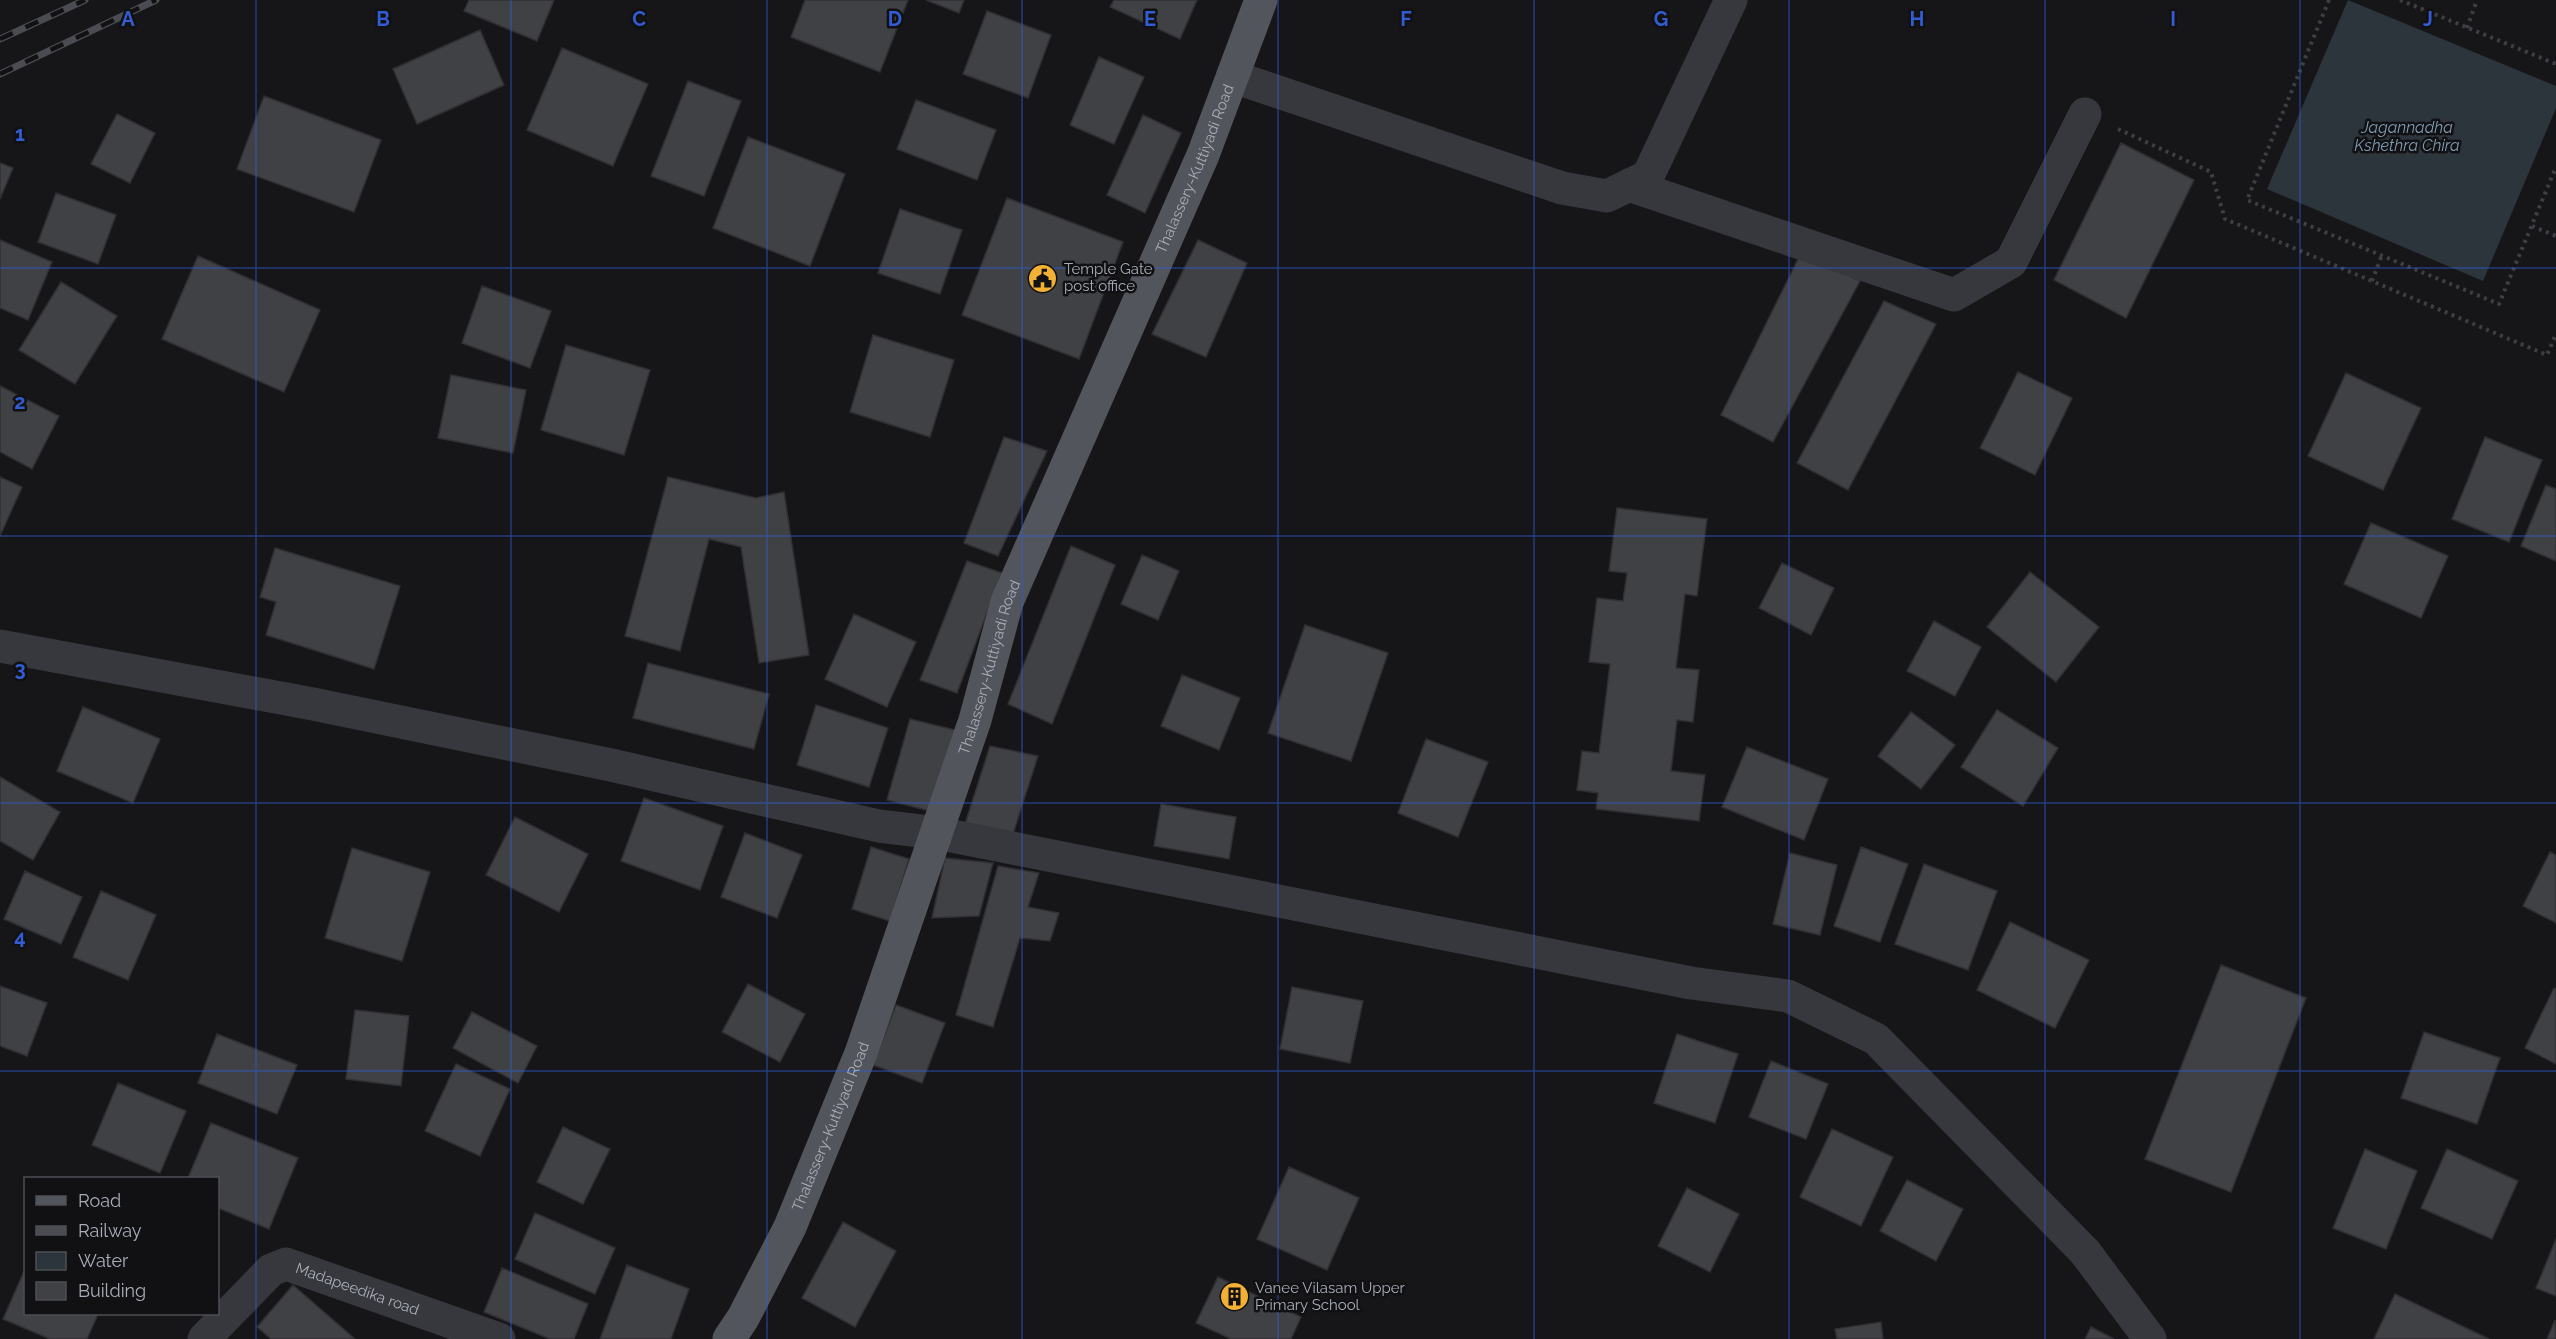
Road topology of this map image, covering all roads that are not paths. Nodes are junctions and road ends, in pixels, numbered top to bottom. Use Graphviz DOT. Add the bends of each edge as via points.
graph roads {
  1 [pos="1261,0"];
  2 [pos="1731,0"];
  3 [pos="1234,77"];
  4 [pos="2085,114"];
  5 [pos="1629,185"];
  6 [pos="0,646"];
  7 [pos="937,832"];
  8 [pos="204,1339"];
  9 [pos="499,1339"];
  10 [pos="729,1339"];
  11 [pos="2150,1339"];
  1 -- 3 [label="main road, Thalassery-Kuttiyadi Road"];
  2 -- 5 [label="street" via="1648,176"];
  3 -- 5 [label="street" via="1562,188 1607,196"];
  3 -- 7 [label="main road, Thalassery-Kuttiyadi Road" via="1105,382 1006,602 975,720"];
  4 -- 5 [label="street" via="2011,262 1954,295"];
  6 -- 7 [label="street" via="611,765 879,826"];
  7 -- 10 [label="main road, Thalassery-Kuttiyadi Road" via="861,1053 790,1227"];
  7 -- 11 [label="street" via="1691,983 1788,996 1876,1039 2085,1252"];
  8 -- 9 [label="street, Madapeedika road" via="271,1270 286,1264"];
}
